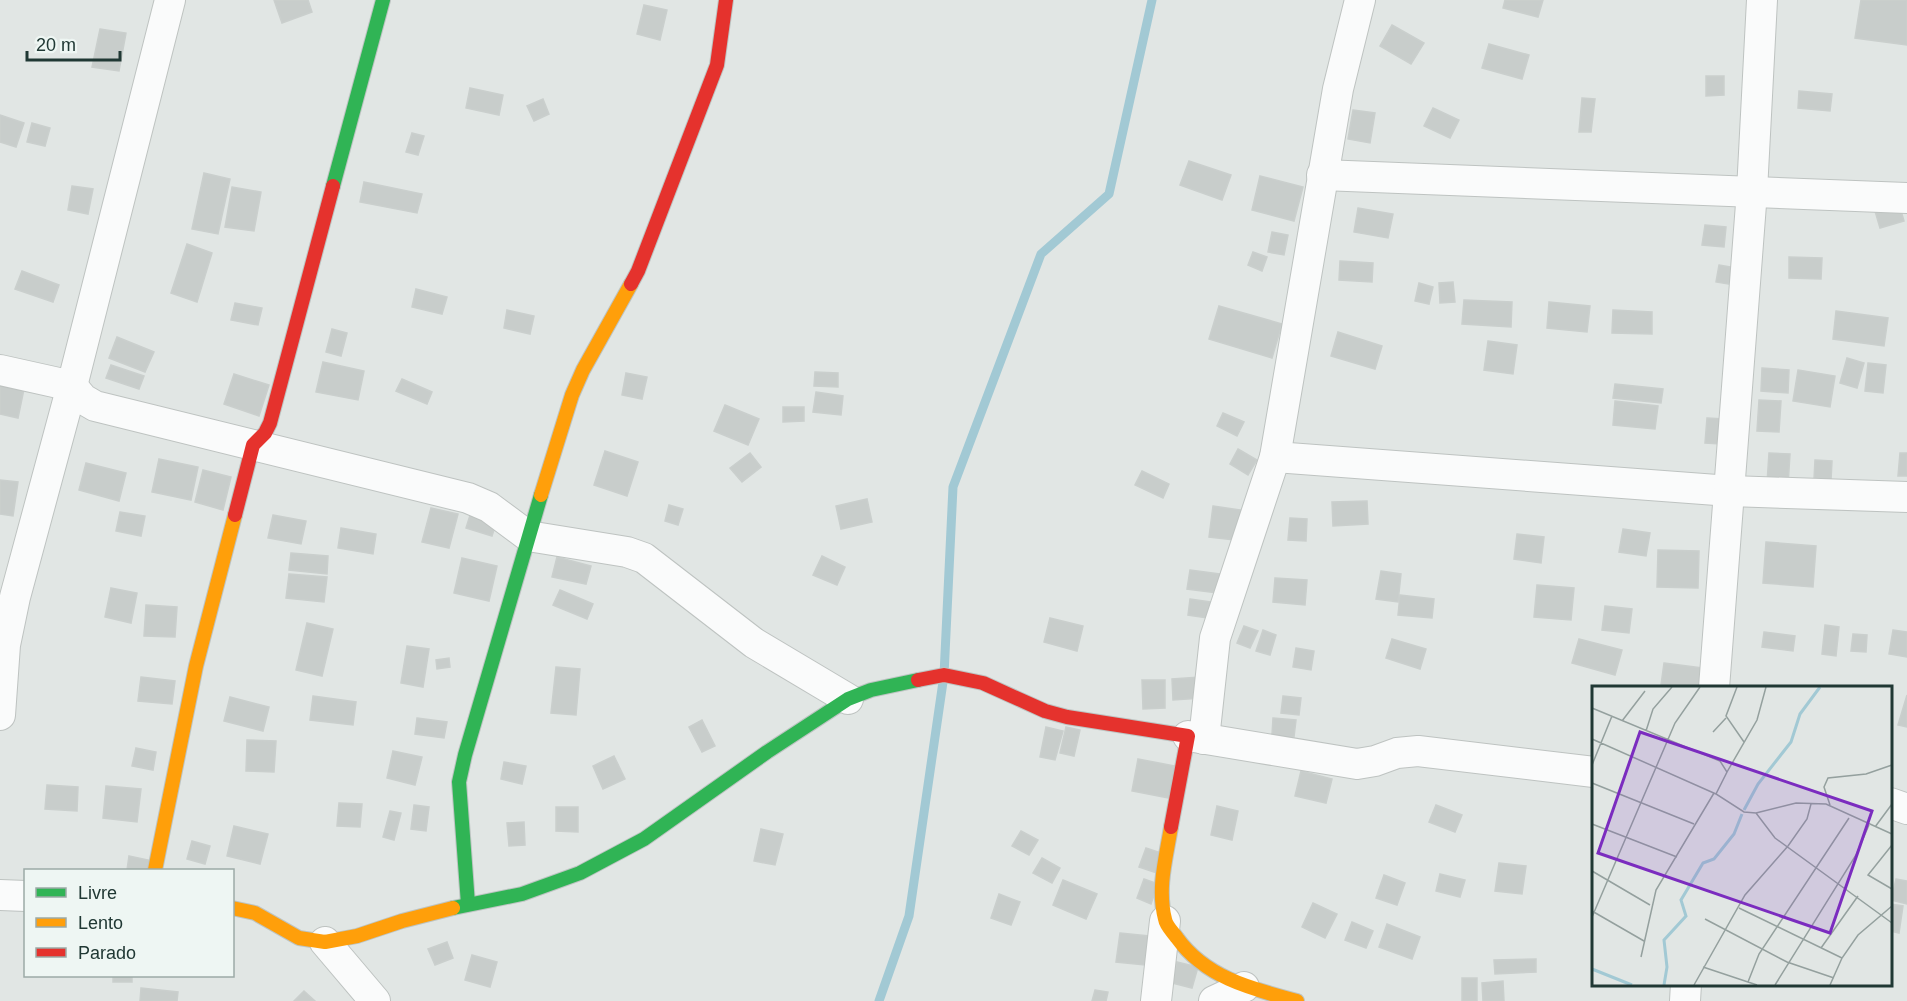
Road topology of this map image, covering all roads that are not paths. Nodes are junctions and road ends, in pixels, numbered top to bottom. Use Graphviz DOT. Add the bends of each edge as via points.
graph roads {
  1 [pos="170,0"];
  2 [pos="384,0"];
  3 [pos="726,0"];
  4 [pos="1360,0"];
  5 [pos="1762,0"];
  6 [pos="1322,175"];
  7 [pos="1752,191"];
  8 [pos="1907,198"];
  9 [pos="0,370"];
  10 [pos="72,386"];
  11 [pos="253,445"];
  12 [pos="1275,456"];
  13 [pos="1730,491"];
  14 [pos="1907,497"];
  15 [pos="528,536"];
  16 [pos="1714,686"];
  17 [pos="848,699"];
  18 [pos="0,715"];
  19 [pos="1196,737"];
  20 [pos="1592,772"];
  21 [pos="1892,803"];
  22 [pos="1907,809"];
  23 [pos="155,869"];
  24 [pos="0,896"];
  25 [pos="24,896"];
  26 [pos="468,904"];
  27 [pos="234,908"];
  28 [pos="1165,921"];
  29 [pos="324,942"];
  30 [pos="1686,986"];
  31 [pos="1244,987"];
  32 [pos="375,1001"];
  33 [pos="1156,1001"];
  34 [pos="1214,1001"];
  35 [pos="1297,1001"];
  36 [pos="1685,1001"];
  1 -- 10 [label="street"];
  2 -- 11 [label="street" via="270,423"];
  3 -- 15 [label="street" via="717,65 704,103 638,271 583,370"];
  4 -- 6 [label="street"];
  5 -- 7 [label="street"];
  6 -- 7 [label="street"];
  6 -- 12 [label="street"];
  7 -- 8 [label="street"];
  7 -- 13 [label="street"];
  9 -- 10 [label="street"];
  10 -- 11 [label="street" via="95,406"];
  10 -- 18 [label="street" via="13,607 5,645"];
  11 -- 15 [label="street" via="468,498 489,507"];
  11 -- 23 [label="street" via="196,666"];
  12 -- 13 [label="street"];
  12 -- 19 [label="street" via="1215,638"];
  13 -- 14 [label="street"];
  13 -- 16 [label="street"];
  15 -- 17 [label="street" via="644,558 754,644"];
  15 -- 26 [label="street" via="459,782"];
  17 -- 19 [label="street" via="944,675 983,683 1044,711 1067,717"];
  17 -- 26 [label="street" via="617,854 580,873 522,894"];
  19 -- 20 [label="street" via="1357,764 1418,751"];
  19 -- 28 [label="street" via="1161,883"];
  21 -- 22 [label="street"];
  24 -- 25 [label="street"];
  26 -- 29 [label="street"];
  27 -- 29 [label="street" via="255,913 299,938"];
  28 -- 31 [label="street" via="1188,953"];
  28 -- 33 [label="street"];
  29 -- 32 [label="street"];
  30 -- 36 [label="street"];
  31 -- 34 [label="street"];
  31 -- 35 [label="street"];
}
